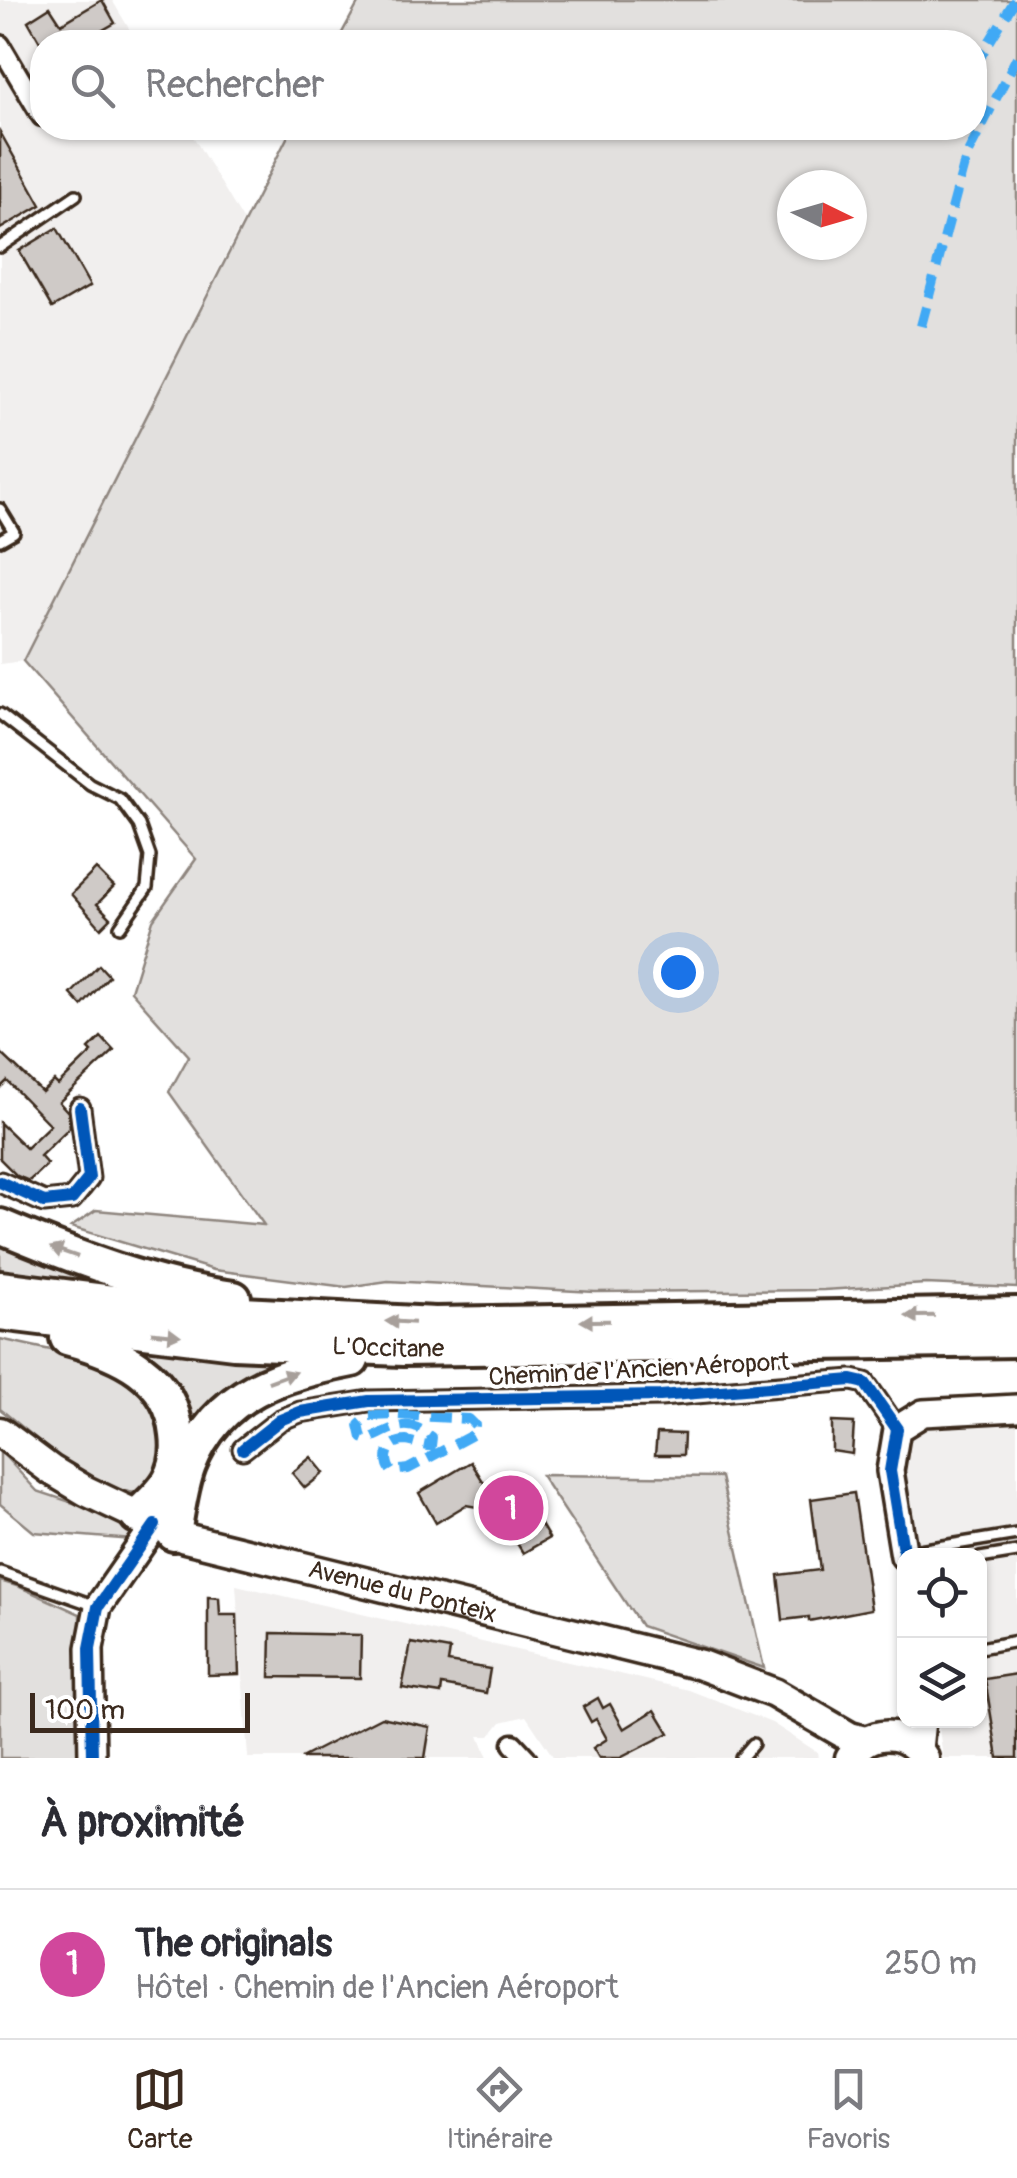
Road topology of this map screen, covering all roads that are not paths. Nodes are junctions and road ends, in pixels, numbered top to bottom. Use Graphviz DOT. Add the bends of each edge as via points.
graph roads {
  1 [pos="0,45"];
  2 [pos="30,96"];
  3 [pos="76,195"];
  4 [pos="0,247"];
  5 [pos="0,509"];
  6 [pos="0,540"];
  7 [pos="0,714"];
  8 [pos="120,927"];
  9 [pos="80,1108"];
  10 [pos="0,1182"];
  11 [pos="0,1226"];
  12 [pos="0,1288"];
  13 [pos="1017,1314"];
  14 [pos="0,1317"];
  15 [pos="336,1319"];
  16 [pos="1017,1340"];
  17 [pos="404,1349"];
  18 [pos="1017,1408"];
  19 [pos="897,1429"];
  20 [pos="0,1432"];
  21 [pos="243,1449"];
  22 [pos="155,1525"];
  23 [pos="1017,1534"];
  24 [pos="903,1548"];
  25 [pos="938,1548"];
  26 [pos="1017,1552"];
  27 [pos="987,1557"];
  28 [pos="0,1572"];
  29 [pos="98,1607"];
  30 [pos="1017,1641"];
  31 [pos="987,1647"];
  32 [pos="816,1718"];
  33 [pos="922,1728"];
  34 [pos="877,1738"];
  35 [pos="754,1744"];
  36 [pos="922,1754"];
  37 [pos="92,1758"];
  38 [pos="741,1758"];
  39 [pos="842,1758"];
  1 -- 2 [label="street"];
  3 -- 4 [label="lane"];
  5 -- 6 [label="lane" via="14,532"];
  7 -- 8 [label="lane" via="90,784 120,799 139,825 150,856 148,888"];
  9 -- 10 [label="street" via="89,1178 72,1199 44,1202"];
  15 -- 11 [label="highway, one-way" via="312,1308 170,1284 60,1252"];
  12 -- 15 [label="highway, L'Occitane" via="184,1311"];
  13 -- 15 [label="highway, L'Occitane, one-way" via="435,1324"];
  14 -- 17 [label="highway, L'Occitane, one-way" via="234,1342"];
  14 -- 22 [label="highway" via="10,1326 98,1346 136,1364 159,1386 173,1412 177,1458"];
  16 -- 17 [label="highway, L'Occitane"];
  22 -- 17 [label="highway, one-way" via="214,1422 234,1403 292,1372"];
  18 -- 19 [label="street" via="923,1413"];
  19 -- 21 [label="street, Chemin de l'Ancien Aéroport" via="866,1383 852,1380 660,1396 369,1401 300,1412"];
  19 -- 24 [label="street" via="890,1471"];
  20 -- 22 [label="main road, Avenue du Ponteix" via="51,1470"];
  22 -- 29 [label="street"];
  22 -- 32 [label="main road, Avenue du Ponteix" via="358,1583 700,1665 774,1692"];
  23 -- 25 [label="lane"];
  26 -- 27 [label="lane"];
  28 -- 29 [label="lane"];
  29 -- 37 [label="street" via="90,1648"];
  30 -- 31 [label="lane"];
  32 -- 34 [label="main road, Avenue du Ponteix"];
  32 -- 39 [label="main road, Avenue du Ponteix"];
  33 -- 36 [label="street"];
  34 -- 36 [label="main road, Avenue du Ponteix" via="911,1742"];
  35 -- 38 [label="lane"];
}
